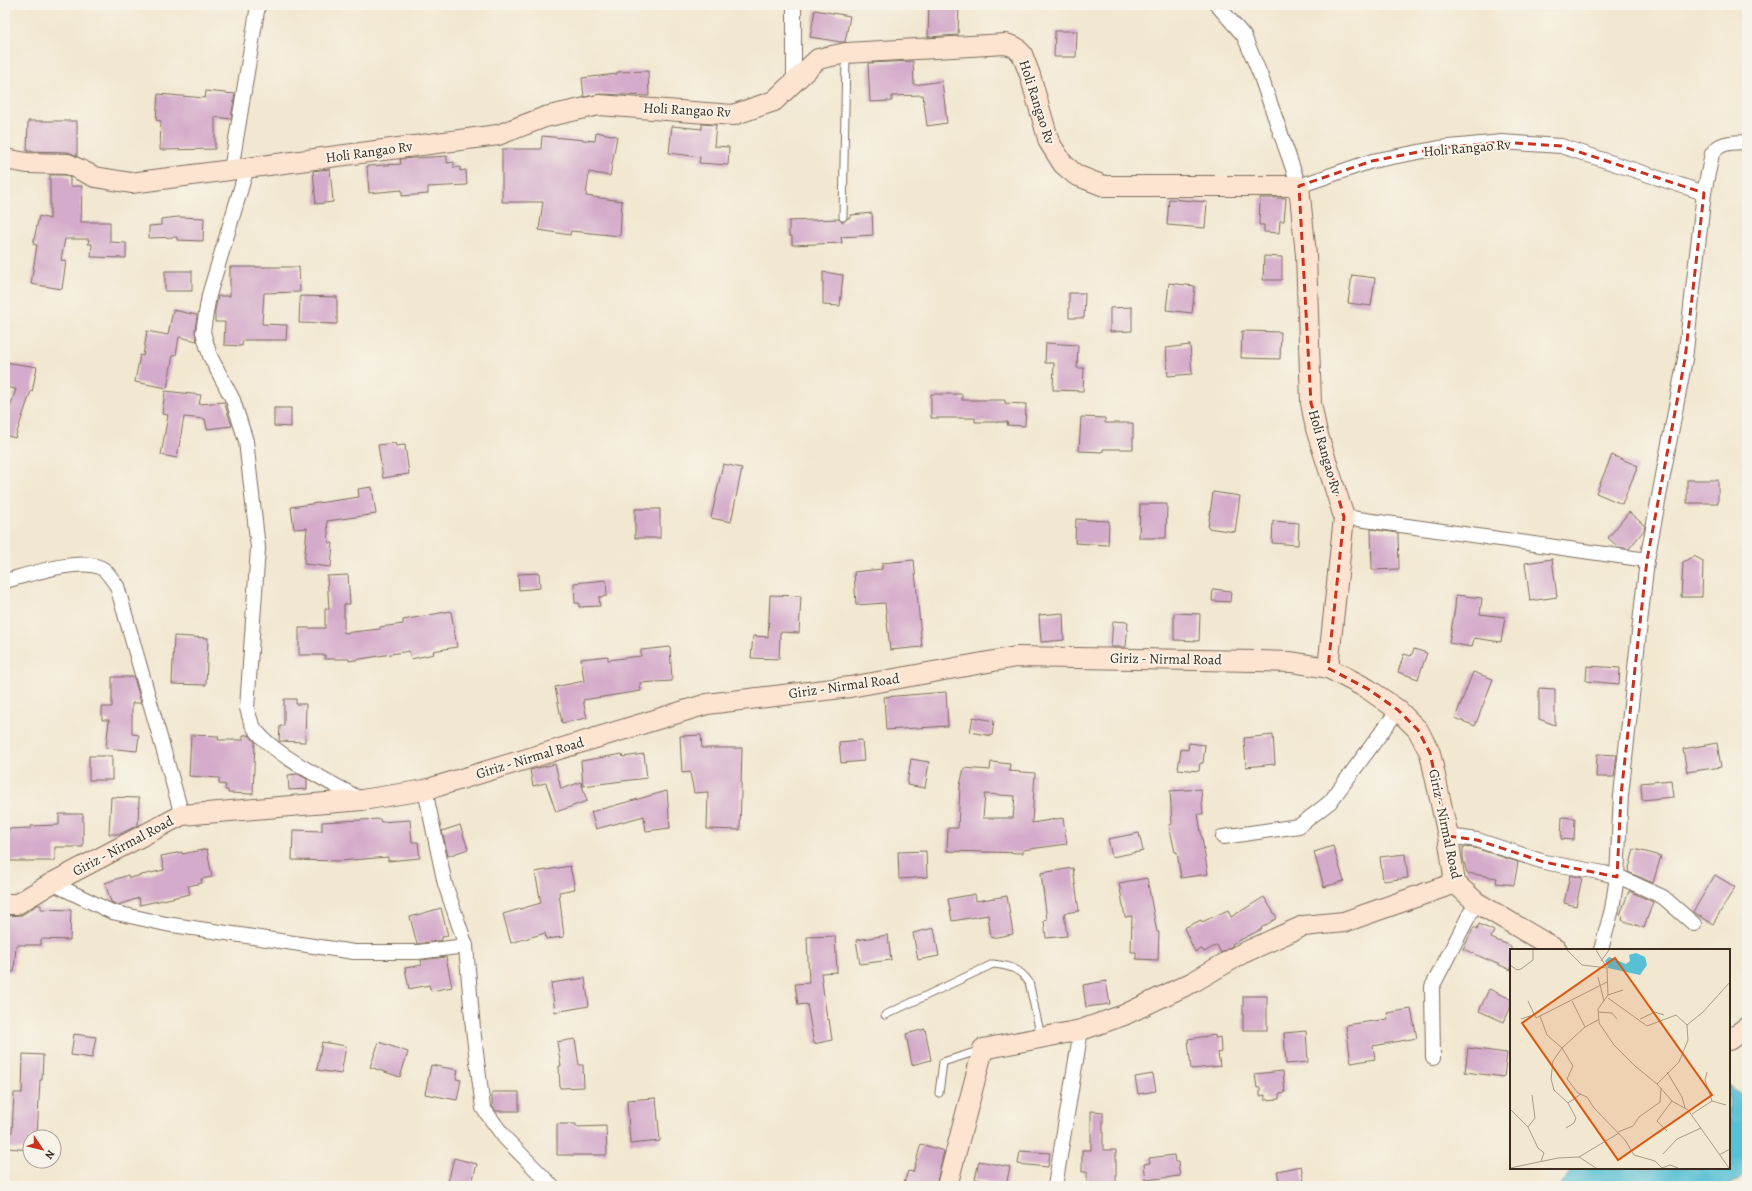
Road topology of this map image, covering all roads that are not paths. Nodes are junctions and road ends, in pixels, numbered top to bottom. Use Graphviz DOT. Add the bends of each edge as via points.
graph roads {
  1 [pos="258,5"];
  2 [pos="794,5"];
  3 [pos="1217,5"];
  4 [pos="846,53"];
  5 [pos="794,83"];
  6 [pos="1747,142"];
  7 [pos="5,159"];
  8 [pos="239,169"];
  9 [pos="1299,186"];
  10 [pos="1704,193"];
  11 [pos="843,217"];
  12 [pos="1344,517"];
  13 [pos="1647,560"];
  14 [pos="5,581"];
  15 [pos="1328,668"];
  16 [pos="1398,710"];
  17 [pos="425,790"];
  18 [pos="362,800"];
  19 [pos="182,815"];
  20 [pos="1448,836"];
  21 [pos="1223,837"];
  22 [pos="1617,877"];
  23 [pos="52,883"];
  24 [pos="1455,883"];
  25 [pos="1476,902"];
  26 [pos="5,904"];
  27 [pos="1694,924"];
  28 [pos="466,946"];
  29 [pos="1554,949"];
  30 [pos="1601,949"];
  31 [pos="885,1015"];
  32 [pos="1747,1027"];
  33 [pos="1081,1030"];
  34 [pos="1042,1038"];
  35 [pos="1730,1039"];
  36 [pos="1747,1043"];
  37 [pos="1730,1048"];
  38 [pos="983,1049"];
  39 [pos="1433,1058"];
  40 [pos="939,1093"];
  41 [pos="552,1186"];
  42 [pos="947,1186"];
  43 [pos="1055,1186"];
  1 -- 8 [label="street"];
  2 -- 5 [label="street"];
  3 -- 9 [label="street" via="1244,36"];
  4 -- 5 [label="street, Holi Rangao Rv" via="818,59"];
  4 -- 9 [label="street, Holi Rangao Rv" via="977,45 1006,44 1015,47 1025,61 1049,142 1062,164 1076,175 1104,186"];
  4 -- 11 [label="lane"];
  5 -- 8 [label="street, Holi Rangao Rv" via="774,101 733,115 599,105 545,117 498,135"];
  6 -- 10 [label="street" via="1724,144 1715,149"];
  7 -- 8 [label="street, Holi Rangao Rv" via="27,163 68,164 95,177 131,183"];
  8 -- 18 [label="street" via="209,295 203,332 210,356 232,400 246,441 258,548 249,719 263,739 280,753"];
  9 -- 10 [label="street, Holi Rangao Rv" via="1372,161 1439,148 1502,142 1561,146"];
  9 -- 12 [label="street, Holi Rangao Rv" via="1306,255 1311,402 1316,429"];
  10 -- 13 [label="street" via="1685,359"];
  12 -- 13 [label="street"];
  12 -- 15 [label="street, Holi Rangao Rv"];
  13 -- 22 [label="street" via="1621,795"];
  14 -- 19 [label="street" via="71,564 86,564 103,569 117,586"];
  15 -- 16 [label="street, Giriz - Nirmal Road" via="1368,689"];
  15 -- 17 [label="street, Giriz - Nirmal Road" via="1256,660 1016,657 850,687 707,704"];
  16 -- 20 [label="street, Giriz - Nirmal Road" via="1418,730 1430,754"];
  16 -- 21 [label="street" via="1330,802 1299,826"];
  17 -- 18 [label="street, Giriz - Nirmal Road"];
  17 -- 28 [label="street" via="445,884"];
  18 -- 19 [label="street, Giriz - Nirmal Road"];
  19 -- 23 [label="street, Giriz - Nirmal Road"];
  20 -- 22 [label="street" via="1477,840 1544,862"];
  20 -- 24 [label="street, Giriz - Nirmal Road"];
  22 -- 27 [label="street" via="1663,897"];
  22 -- 30 [label="street"];
  23 -- 26 [label="street, Giriz - Nirmal Road" via="17,904"];
  23 -- 28 [label="street" via="112,912 174,925 354,952 418,952"];
  24 -- 25 [label="street, Giriz - Nirmal Road"];
  24 -- 33 [label="street" via="1344,922 1303,926 1241,954 1193,982 1124,1016"];
  25 -- 29 [label="street, Giriz - Nirmal Road"];
  25 -- 39 [label="street" via="1432,987"];
  28 -- 41 [label="street" via="483,1108 505,1138"];
  31 -- 34 [label="lane" via="993,964 1010,966 1024,974 1029,982"];
  32 -- 35 [label="street"];
  33 -- 34 [label="street"];
  33 -- 43 [label="street"];
  34 -- 38 [label="street"];
  36 -- 37 [label="street"];
  38 -- 40 [label="lane" via="943,1062"];
  38 -- 42 [label="street"];
}
